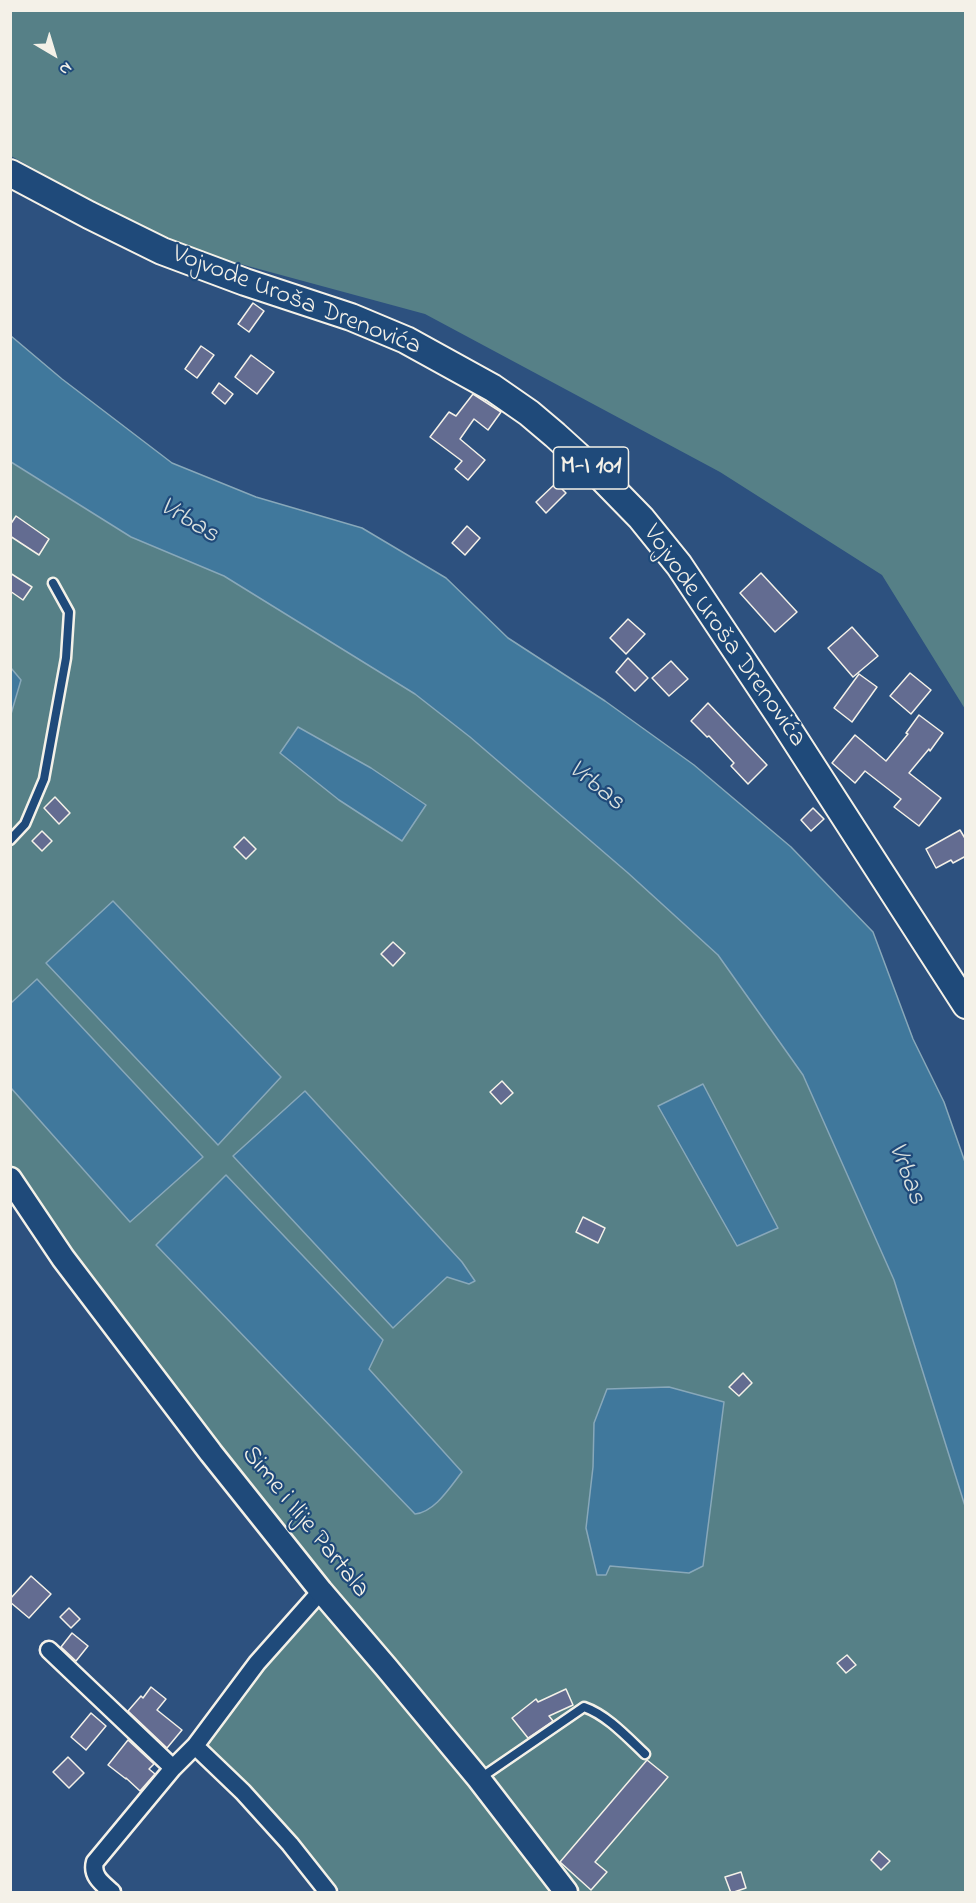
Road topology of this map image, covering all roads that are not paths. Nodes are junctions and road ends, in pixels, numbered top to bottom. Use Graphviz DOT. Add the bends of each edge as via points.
graph roads {
  1 [pos="10,173"];
  2 [pos="53,583"];
  3 [pos="10,840"];
  4 [pos="966,1005"];
  5 [pos="10,1179"];
  6 [pos="321,1591"];
  7 [pos="49,1650"];
  8 [pos="195,1746"];
  9 [pos="645,1754"];
  10 [pos="173,1768"];
  11 [pos="479,1779"];
  12 [pos="112,1893"];
  13 [pos="328,1893"];
  14 [pos="566,1893"];
  1 -- 4 [label="main road, Vojvode Uroša Drenovića / M-I 101" via="162,251 406,340 493,388 555,435 633,510 679,565"];
  2 -- 3 [label="lane" via="69,612 66,658 44,779 25,824"];
  5 -- 6 [label="street, Sime i Ilije Partala" via="86,1290"];
  6 -- 8 [label="street" via="257,1663"];
  6 -- 11 [label="street, Sime i Ilije Partala"];
  7 -- 10 [label="street"];
  8 -- 10 [label="street"];
  8 -- 13 [label="street" via="243,1792"];
  9 -- 11 [label="lane" via="584,1707"];
  10 -- 12 [label="street" via="95,1862 94,1872"];
  11 -- 14 [label="street, Sime i Ilije Partala"];
}
